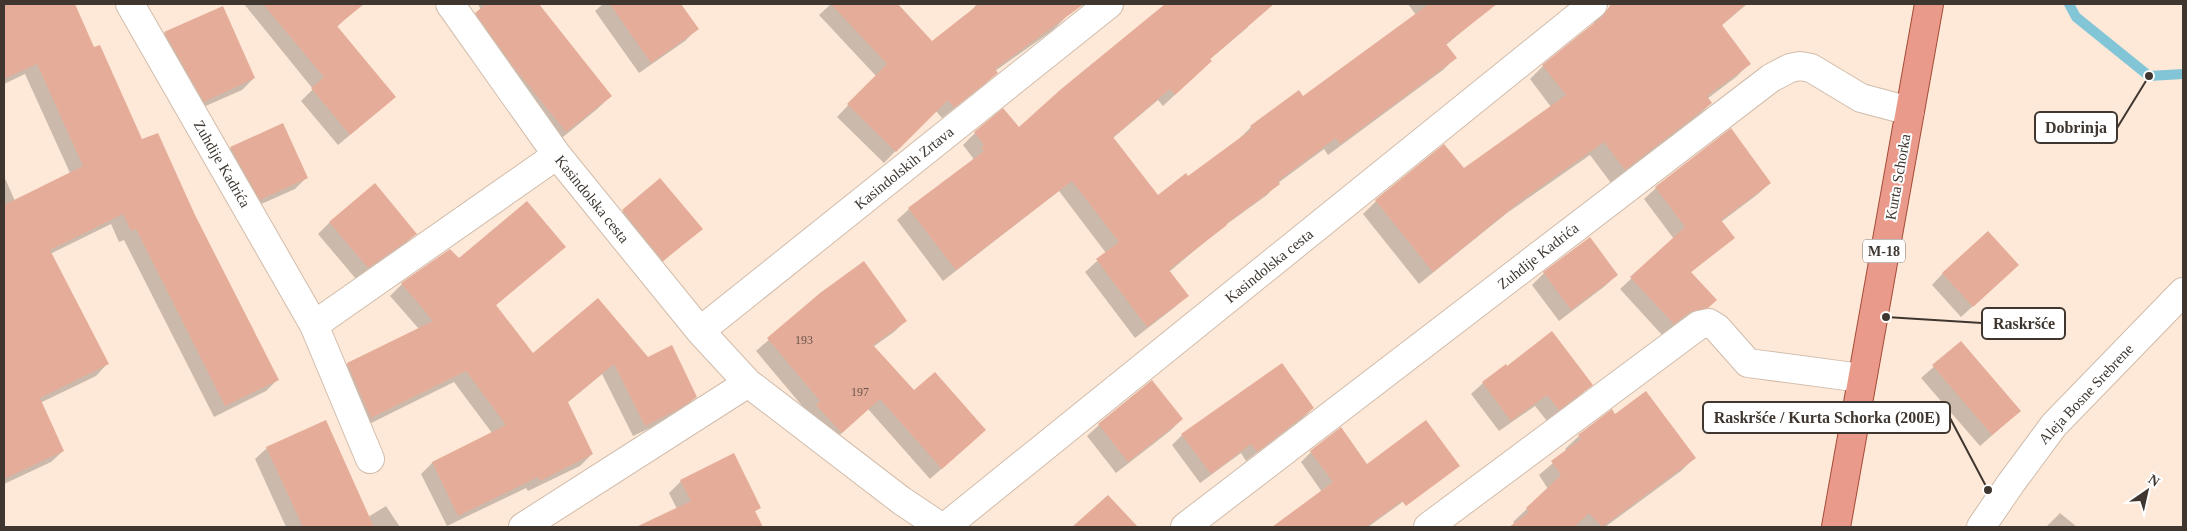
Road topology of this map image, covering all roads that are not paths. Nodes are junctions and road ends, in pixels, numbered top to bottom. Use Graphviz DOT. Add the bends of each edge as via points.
graph roads {
  1 [pos="130,4"];
  2 [pos="450,4"];
  3 [pos="1108,4"];
  4 [pos="1593,4"];
  5 [pos="1929,4"];
  6 [pos="1910,111"];
  7 [pos="557,155"];
  8 [pos="2183,292"];
  9 [pos="314,325"];
  10 [pos="700,331"];
  11 [pos="1861,378"];
  12 [pos="748,383"];
  13 [pos="370,459"];
  14 [pos="1842,499"];
  15 [pos="523,527"];
  16 [pos="940,527"];
  17 [pos="945,527"];
  18 [pos="1185,527"];
  19 [pos="1428,527"];
  20 [pos="1836,527"];
  21 [pos="1848,527"];
  22 [pos="1981,527"];
  1 -- 9 [label="street, Zuhdije Kadrića"];
  2 -- 7 [label="street, Kasindolska cesta"];
  3 -- 10 [label="street, Kasindolskih Zrtava"];
  4 -- 17 [label="street, Kasindolska cesta"];
  5 -- 6 [label="main road, Kurta Schorka / M-18"];
  6 -- 11 [label="main road, Kurta Schorka / M-18"];
  6 -- 18 [label="street, Zuhdije Kadrića" via="1861,98 1811,68 1790,68 1771,78"];
  7 -- 9 [label="street"];
  7 -- 10 [label="street, Kasindolska cesta"];
  8 -- 22 [label="street, Aleja Bosne Srebrene" via="2054,425"];
  9 -- 13 [label="street, Zuhdije Kadrića"];
  10 -- 12 [label="street, Kasindolska cesta"];
  11 -- 14 [label="main road, Kurta Schorka / M-18"];
  11 -- 19 [label="street" via="1748,363 1717,328 1709,323 1699,325"];
  12 -- 15 [label="street"];
  12 -- 16 [label="street, Kasindolska cesta"];
  14 -- 20 [label="main road, Kurta Schorka / M-18"];
  14 -- 21 [label="main road"];
}
